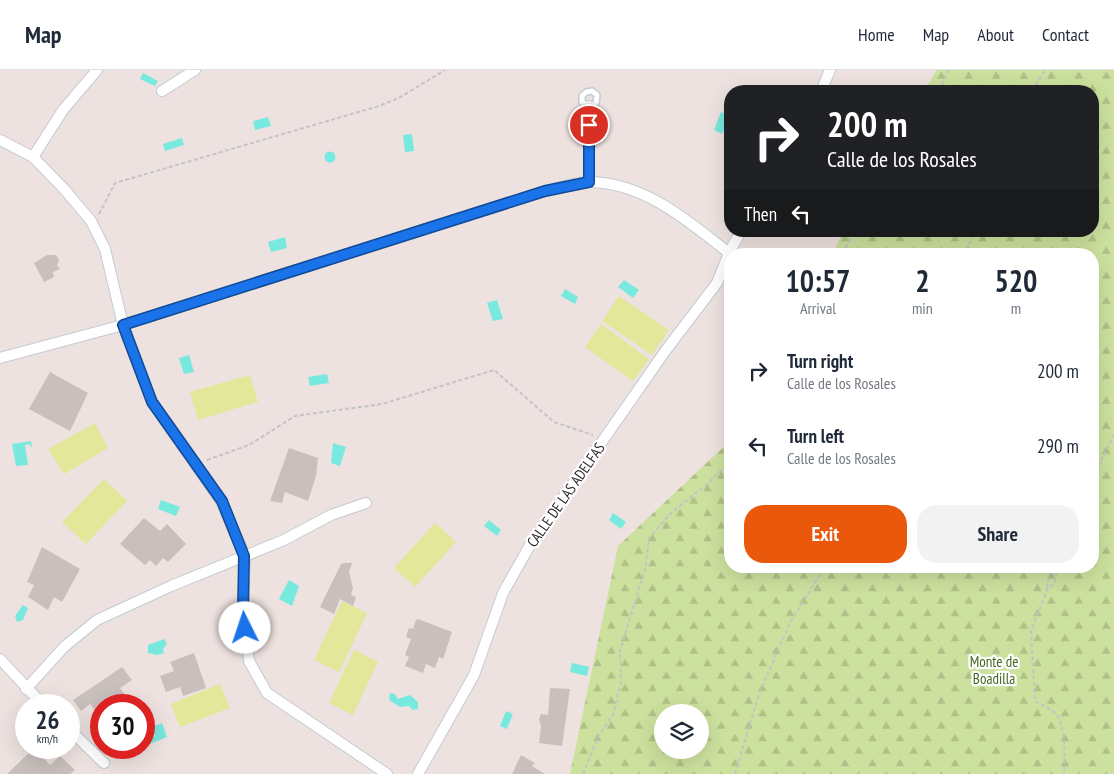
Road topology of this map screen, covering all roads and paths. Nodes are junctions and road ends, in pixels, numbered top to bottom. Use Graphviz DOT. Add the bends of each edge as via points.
graph roads {
  1 [pos="97,70"];
  2 [pos="195,70"];
  3 [pos="445,70"];
  4 [pos="830,70"];
  5 [pos="948,70"];
  6 [pos="1045,70"];
  7 [pos="824,85"];
  8 [pos="942,85"];
  9 [pos="1036,85"];
  10 [pos="162,91"];
  11 [pos="589,106"];
  12 [pos="0,140"];
  13 [pos="33,157"];
  14 [pos="589,182"];
  15 [pos="93,225"];
  16 [pos="738,237"];
  17 [pos="732,248"];
  18 [pos="724,249"];
  19 [pos="724,266"];
  20 [pos="123,325"];
  21 [pos="0,358"];
  22 [pos="1114,435"];
  23 [pos="606,439"];
  24 [pos="1099,464"];
  25 [pos="195,465"];
  26 [pos="724,468"];
  27 [pos="366,503"];
  28 [pos="244,556"];
  29 [pos="822,573"];
  30 [pos="1049,573"];
  31 [pos="1056,573"];
  32 [pos="1047,590"];
  33 [pos="0,659"];
  34 [pos="26,689"];
  35 [pos="31,694"];
  36 [pos="80,740"];
  37 [pos="104,763"];
  38 [pos="387,774"];
  39 [pos="418,774"];
  40 [pos="583,774"];
  41 [pos="735,774"];
  42 [pos="1064,774"];
  1 -- 13 [label="street" via="63,110"];
  2 -- 10 [label="street"];
  3 -- 15 [label="path" via="399,98 379,106 115,183"];
  4 -- 7 [label="street"];
  5 -- 8 [label="path"];
  6 -- 9 [label="path"];
  11 -- 14 [label="street"];
  12 -- 13 [label="street"];
  13 -- 15 [label="street"];
  14 -- 18 [label="street" via="621,186 673,209"];
  14 -- 20 [label="street" via="545,191"];
  15 -- 20 [label="street" via="106,249"];
  16 -- 17 [label="street, CALLE DE LAS ADELFAS"];
  19 -- 23 [label="street, CALLE DE LAS ADELFAS" via="717,283 666,350"];
  20 -- 21 [label="street"];
  20 -- 25 [label="street" via="152,402"];
  22 -- 24 [label="path"];
  23 -- 25 [label="path" via="554,422 494,370 382,404 294,416 249,445"];
  23 -- 39 [label="street, CALLE DE LAS ADELFAS" via="530,545 503,593 474,675"];
  25 -- 28 [label="street" via="222,501"];
  26 -- 40 [label="path" via="672,512 649,538 645,570 620,650 621,682 613,715 599,735"];
  27 -- 28 [label="street" via="331,515 284,540"];
  28 -- 34 [label="street" via="97,620 64,647"];
  28 -- 38 [label="street" via="243,611 249,661 267,693"];
  29 -- 41 [label="path" via="789,625 760,694"];
  30 -- 32 [label="path"];
  31 -- 32 [label="path" via="1055,584"];
  32 -- 42 [label="path" via="1031,630 1032,669 1035,701 1056,714 1062,725"];
  33 -- 34 [label="street"];
  34 -- 35 [label="street"];
  36 -- 37 [label="street"];
}
